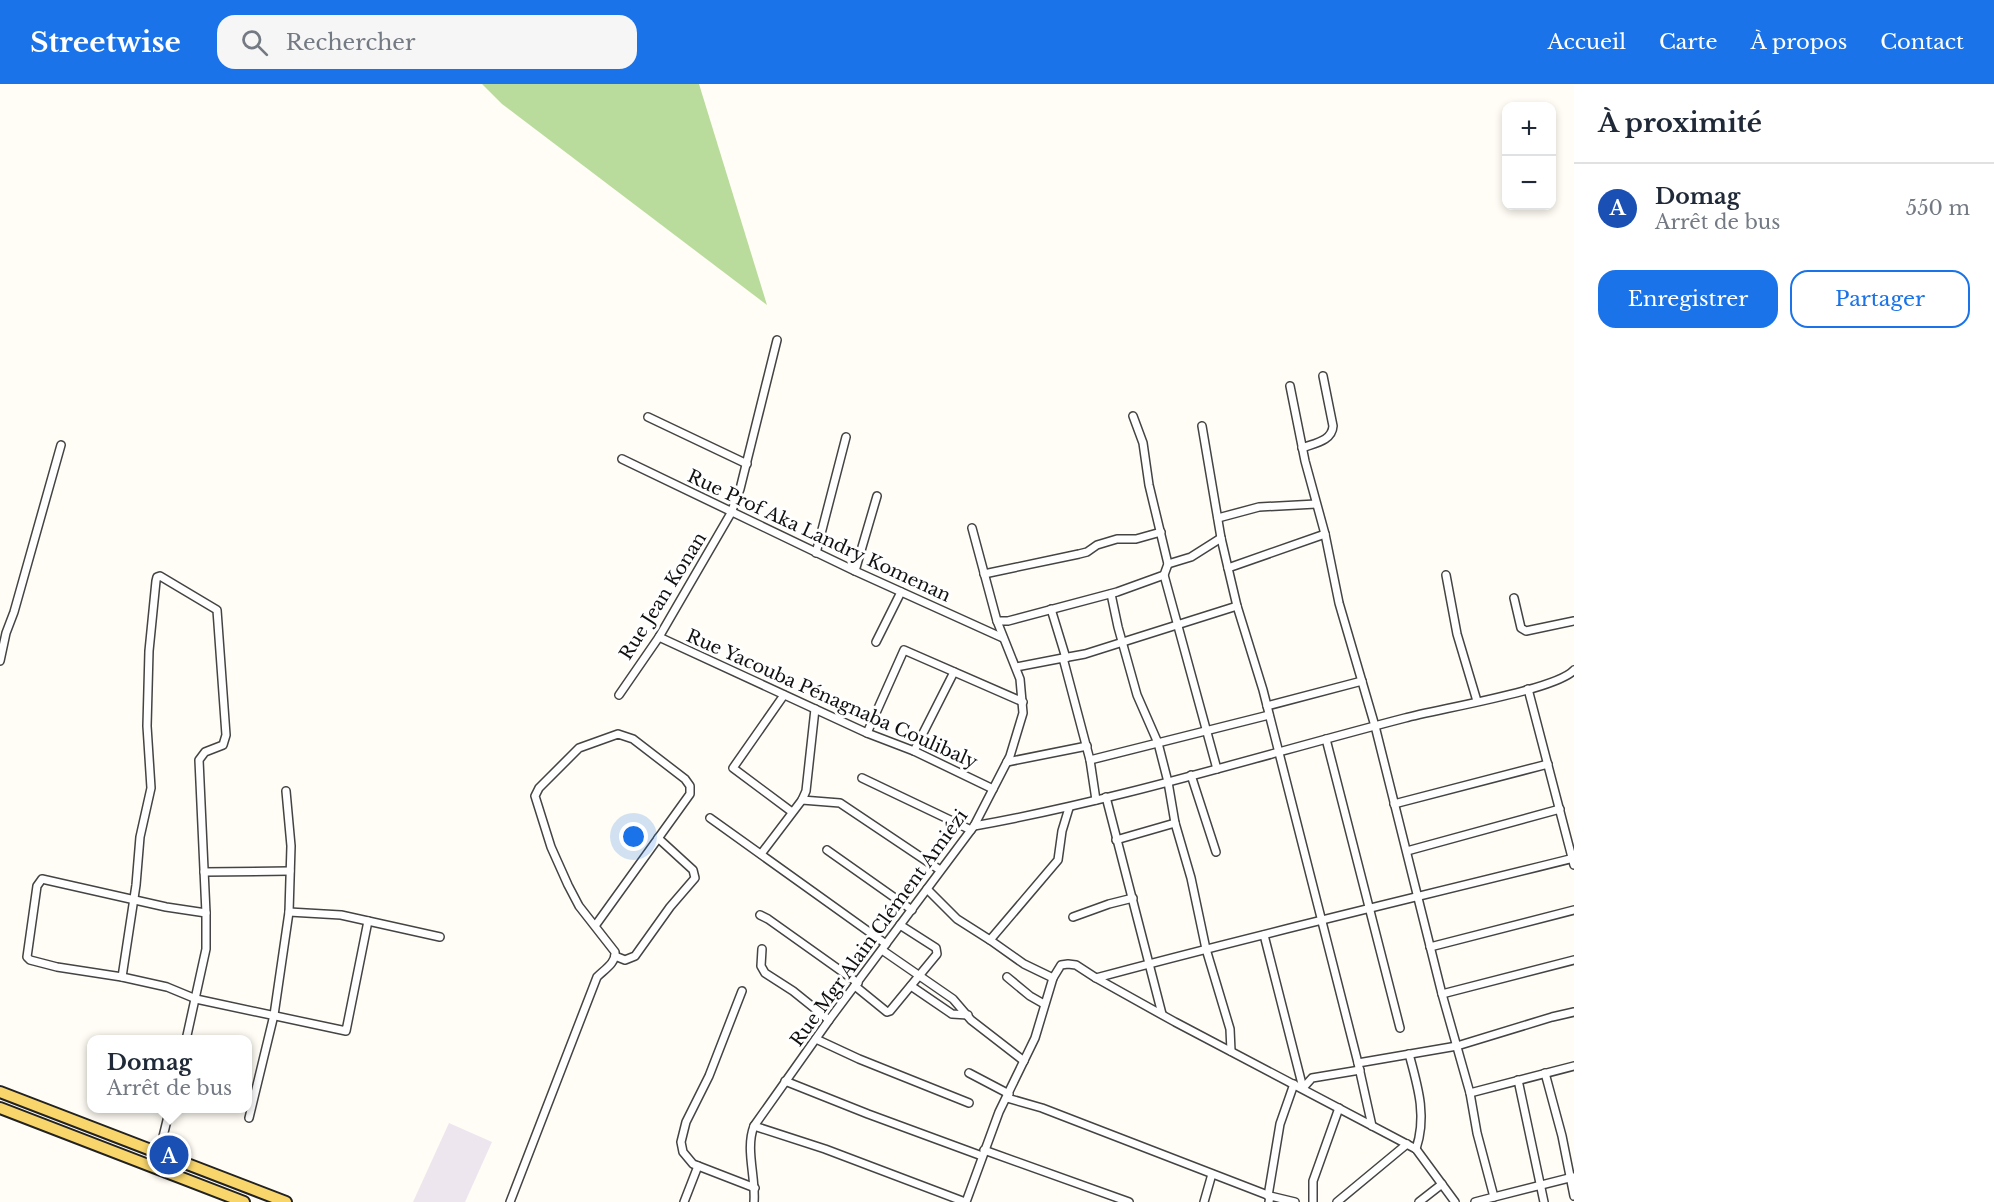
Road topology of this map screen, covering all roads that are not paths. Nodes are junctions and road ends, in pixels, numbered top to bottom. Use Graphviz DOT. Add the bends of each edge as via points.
graph roads {
  1 [pos="777,340"];
  2 [pos="1323,376"];
  3 [pos="1290,386"];
  4 [pos="1133,416"];
  5 [pos="648,417"];
  6 [pos="1202,426"];
  7 [pos="846,437"];
  8 [pos="61,445"];
  9 [pos="1302,448"];
  10 [pos="622,459"];
  11 [pos="747,464"];
  12 [pos="877,496"];
  13 [pos="1316,504"];
  14 [pos="731,513"];
  15 [pos="1218,518"];
  16 [pos="972,528"];
  17 [pos="1161,532"];
  18 [pos="1325,534"];
  19 [pos="1221,538"];
  20 [pos="816,552"];
  21 [pos="1168,564"];
  22 [pos="1228,568"];
  23 [pos="855,571"];
  24 [pos="984,574"];
  25 [pos="1164,575"];
  26 [pos="1446,575"];
  27 [pos="901,592"];
  28 [pos="1112,594"];
  29 [pos="1514,598"];
  30 [pos="1237,606"];
  31 [pos="1051,609"];
  32 [pos="997,621"];
  33 [pos="1574,621"];
  34 [pos="1179,624"];
  35 [pos="659,637"];
  36 [pos="1003,638"];
  37 [pos="876,642"];
  38 [pos="1122,642"];
  39 [pos="1065,658"];
  40 [pos="0,661"];
  41 [pos="1016,667"];
  42 [pos="1574,670"];
  43 [pos="954,672"];
  44 [pos="1362,681"];
  45 [pos="1528,689"];
  46 [pos="619,695"];
  47 [pos="784,695"];
  48 [pos="1477,701"];
  49 [pos="1023,702"];
  50 [pos="1267,706"];
  51 [pos="815,709"];
  52 [pos="1269,716"];
  53 [pos="1375,726"];
  54 [pos="1208,731"];
  55 [pos="867,733"];
  56 [pos="1326,739"];
  57 [pos="1158,743"];
  58 [pos="1087,746"];
  59 [pos="914,751"];
  60 [pos="1279,752"];
  61 [pos="1090,760"];
  62 [pos="1007,762"];
  63 [pos="1548,764"];
  64 [pos="1217,768"];
  65 [pos="1191,775"];
  66 [pos="862,778"];
  67 [pos="1168,782"];
  68 [pos="993,789"];
  69 [pos="286,791"];
  70 [pos="1106,798"];
  71 [pos="802,800"];
  72 [pos="1096,800"];
  73 [pos="1394,804"];
  74 [pos="1069,808"];
  75 [pos="1560,809"];
  76 [pos="792,812"];
  77 [pos="710,818"];
  78 [pos="1175,823"];
  79 [pos="973,828"];
  80 [pos="658,838"];
  81 [pos="1116,840"];
  82 [pos="827,850"];
  83 [pos="1407,851"];
  84 [pos="1216,852"];
  85 [pos="761,854"];
  86 [pos="1573,861"];
  87 [pos="940,870"];
  88 [pos="290,871"];
  89 [pos="204,872"];
  90 [pos="927,889"];
  91 [pos="1418,897"];
  92 [pos="1133,898"];
  93 [pos="133,900"];
  94 [pos="1369,908"];
  95 [pos="912,910"];
  96 [pos="1574,910"];
  97 [pos="288,912"];
  98 [pos="206,913"];
  99 [pos="760,915"];
  100 [pos="1074,916"];
  101 [pos="1321,919"];
  102 [pos="368,921"];
  103 [pos="900,925"];
  104 [pos="595,926"];
  105 [pos="1264,935"];
  106 [pos="440,937"];
  107 [pos="990,940"];
  108 [pos="884,947"];
  109 [pos="1430,947"];
  110 [pos="762,949"];
  111 [pos="1206,949"];
  112 [pos="615,956"];
  113 [pos="1574,960"];
  114 [pos="1150,964"];
  115 [pos="920,976"];
  116 [pos="122,977"];
  117 [pos="1007,977"];
  118 [pos="1053,978"];
  119 [pos="1096,978"];
  120 [pos="856,985"];
  121 [pos="911,986"];
  122 [pos="742,991"];
  123 [pos="1442,994"];
  124 [pos="196,999"];
  125 [pos="1044,1004"];
  126 [pos="1574,1012"];
  127 [pos="1162,1014"];
  128 [pos="274,1015"];
  129 [pos="968,1015"];
  130 [pos="830,1020"];
  131 [pos="1400,1028"];
  132 [pos="187,1035"];
  133 [pos="816,1039"];
  134 [pos="1457,1046"];
  135 [pos="1232,1051"];
  136 [pos="1409,1054"];
  137 [pos="1024,1061"];
  138 [pos="1359,1066"];
  139 [pos="1574,1066"];
  140 [pos="1545,1072"];
  141 [pos="969,1074"];
  142 [pos="1518,1080"];
  143 [pos="785,1081"];
  144 [pos="1294,1083"];
  145 [pos="1303,1088"];
  146 [pos="0,1092"];
  147 [pos="1470,1092"];
  148 [pos="1008,1096"];
  149 [pos="969,1103"];
  150 [pos="252,1106"];
  151 [pos="0,1108"];
  152 [pos="1339,1108"];
  153 [pos="169,1113"];
  154 [pos="250,1113"];
  155 [pos="249,1118"];
  156 [pos="754,1126"];
  157 [pos="1372,1126"];
  158 [pos="1407,1144"];
  159 [pos="1416,1149"];
  160 [pos="159,1153"];
  161 [pos="983,1153"];
  162 [pos="698,1166"];
  163 [pos="1212,1174"];
  164 [pos="1572,1177"];
  165 [pos="1442,1184"];
  166 [pos="1539,1186"];
  167 [pos="755,1188"];
  168 [pos="1574,1196"];
  169 [pos="1494,1197"];
  170 [pos="1269,1198"];
  171 [pos="244,1202"];
  172 [pos="286,1202"];
  173 [pos="510,1202"];
  174 [pos="684,1202"];
  175 [pos="755,1202"];
  176 [pos="965,1202"];
  177 [pos="1129,1202"];
  178 [pos="1204,1202"];
  179 [pos="1295,1202"];
  180 [pos="1313,1202"];
  181 [pos="1336,1202"];
  182 [pos="1419,1202"];
  183 [pos="1455,1202"];
  184 [pos="1475,1202"];
  185 [pos="1545,1202"];
  1 -- 11 [label="street, Rue Jean Konan"];
  2 -- 9 [label="street" via="1332,433"];
  3 -- 9 [label="street"];
  4 -- 17 [label="street" via="1143,443"];
  5 -- 11 [label="street"];
  6 -- 15 [label="street"];
  7 -- 20 [label="street"];
  8 -- 40 [label="street"];
  9 -- 13 [label="street"];
  10 -- 14 [label="street, Rue Prof Aka Landry Komenan"];
  11 -- 14 [label="street, Rue Jean Konan"];
  12 -- 23 [label="street"];
  13 -- 15 [label="street" via="1259,507"];
  13 -- 18 [label="street"];
  14 -- 20 [label="street, Rue Prof Aka Landry Komenan"];
  14 -- 35 [label="street, Rue Jean Konan"];
  15 -- 19 [label="street"];
  16 -- 24 [label="street, Rue Mgr Alain Clément Amiézi"];
  17 -- 21 [label="street"];
  17 -- 24 [label="street" via="1117,539 1087,552"];
  18 -- 22 [label="street"];
  18 -- 44 [label="street" via="1339,603"];
  19 -- 21 [label="street" via="1186,560"];
  19 -- 22 [label="street"];
  20 -- 23 [label="street, Rue Prof Aka Landry Komenan"];
  21 -- 25 [label="street"];
  22 -- 30 [label="street"];
  23 -- 27 [label="street, Rue Prof Aka Landry Komenan"];
  24 -- 32 [label="street, Rue Mgr Alain Clément Amiézi"];
  25 -- 28 [label="street"];
  25 -- 34 [label="street"];
  26 -- 48 [label="street" via="1457,634"];
  27 -- 36 [label="street, Rue Prof Aka Landry Komenan"];
  27 -- 37 [label="street"];
  28 -- 31 [label="street"];
  28 -- 38 [label="street"];
  29 -- 33 [label="street" via="1521,628 1526,632"];
  30 -- 34 [label="street"];
  30 -- 50 [label="street"];
  31 -- 32 [label="street"];
  31 -- 39 [label="street"];
  32 -- 36 [label="street, Rue Mgr Alain Clément Amiézi"];
  34 -- 38 [label="street"];
  34 -- 54 [label="street"];
  35 -- 46 [label="street, Rue Jean Konan"];
  35 -- 47 [label="street, Rue Yacouba Pénagnaba Coulibaly"];
  36 -- 41 [label="street, Rue Mgr Alain Clément Amiézi"];
  38 -- 39 [label="street"];
  38 -- 57 [label="street" via="1137,695"];
  39 -- 41 [label="street"];
  39 -- 58 [label="street"];
  41 -- 49 [label="street, Rue Mgr Alain Clément Amiézi"];
  42 -- 45 [label="street" via="1565,677"];
  43 -- 49 [label="street"];
  43 -- 55 [label="street" via="904,650"];
  43 -- 59 [label="street"];
  44 -- 50 [label="street"];
  44 -- 53 [label="street"];
  45 -- 48 [label="street"];
  45 -- 63 [label="street"];
  47 -- 51 [label="street, Rue Yacouba Pénagnaba Coulibaly"];
  47 -- 76 [label="street" via="733,768"];
  48 -- 53 [label="street"];
  49 -- 62 [label="street, Rue Mgr Alain Clément Amiézi" via="1019,732"];
  50 -- 52 [label="street"];
  51 -- 55 [label="street, Rue Yacouba Pénagnaba Coulibaly"];
  51 -- 71 [label="street"];
  52 -- 54 [label="street"];
  52 -- 60 [label="street"];
  53 -- 56 [label="street"];
  53 -- 73 [label="street"];
  54 -- 57 [label="street"];
  54 -- 64 [label="street"];
  55 -- 59 [label="street, Rue Yacouba Pénagnaba Coulibaly"];
  56 -- 60 [label="street"];
  56 -- 94 [label="street"];
  57 -- 61 [label="street"];
  57 -- 67 [label="street"];
  58 -- 61 [label="street"];
  58 -- 62 [label="street"];
  59 -- 68 [label="street, Rue Yacouba Pénagnaba Coulibaly"];
  60 -- 64 [label="street"];
  60 -- 101 [label="street"];
  61 -- 72 [label="street"];
  62 -- 68 [label="street, Rue Mgr Alain Clément Amiézi"];
  63 -- 73 [label="street"];
  63 -- 75 [label="street"];
  64 -- 65 [label="street"];
  65 -- 67 [label="street"];
  65 -- 84 [label="street"];
  66 -- 79 [label="street"];
  67 -- 70 [label="street"];
  67 -- 78 [label="street"];
  68 -- 79 [label="street, Rue Mgr Alain Clément Amiézi"];
  69 -- 88 [label="street"];
  70 -- 72 [label="street"];
  70 -- 81 [label="street"];
  71 -- 76 [label="street"];
  71 -- 87 [label="street" via="840,803"];
  72 -- 74 [label="street"];
  73 -- 83 [label="street"];
  74 -- 79 [label="street"];
  74 -- 107 [label="street" via="1058,860"];
  75 -- 83 [label="street"];
  75 -- 86 [label="street"];
  76 -- 85 [label="street"];
  77 -- 85 [label="street"];
  78 -- 81 [label="street"];
  78 -- 111 [label="street"];
  79 -- 87 [label="street, Rue Mgr Alain Clément Amiézi"];
  80 -- 104 [label="street"];
  80 -- 104 [label="street" via="690,794 690,786 626,736 618,734 579,748 537,791 535,800 559,867 579,906"];
  80 -- 112 [label="street" via="693,870 695,878 635,956 625,960"];
  81 -- 92 [label="street"];
  82 -- 95 [label="street"];
  83 -- 91 [label="street"];
  85 -- 108 [label="street"];
  86 -- 91 [label="street"];
  87 -- 90 [label="street, Rue Mgr Alain Clément Amiézi"];
  88 -- 89 [label="street"];
  88 -- 97 [label="street"];
  89 -- 93 [label="street" via="199,760 225,740 218,613 215,607 160,576 156,581 149,651 147,726 151,788 140,837"];
  89 -- 98 [label="street"];
  90 -- 95 [label="street, Rue Mgr Alain Clément Amiézi"];
  90 -- 107 [label="street" via="957,919"];
  91 -- 94 [label="street"];
  91 -- 109 [label="street"];
  92 -- 100 [label="street"];
  92 -- 114 [label="street"];
  93 -- 98 [label="street"];
  93 -- 116 [label="street"];
  93 -- 116 [label="street" via="42,879 37,886 27,953 30,960 57,967"];
  94 -- 101 [label="street"];
  94 -- 131 [label="street"];
  95 -- 103 [label="street, Rue Mgr Alain Clément Amiézi"];
  96 -- 109 [label="street"];
  97 -- 102 [label="street"];
  97 -- 128 [label="street"];
  98 -- 124 [label="street" via="206,949"];
  99 -- 120 [label="street"];
  101 -- 105 [label="street"];
  101 -- 138 [label="street"];
  102 -- 106 [label="street"];
  102 -- 128 [label="street" via="346,1031"];
  103 -- 108 [label="street, Rue Mgr Alain Clément Amiézi"];
  103 -- 115 [label="street" via="936,948"];
  104 -- 112 [label="street"];
  105 -- 111 [label="street"];
  105 -- 145 [label="street"];
  107 -- 118 [label="street"];
  108 -- 115 [label="street"];
  108 -- 120 [label="street, Rue Mgr Alain Clément Amiézi"];
  109 -- 123 [label="street"];
  110 -- 130 [label="street" via="761,966 765,973"];
  111 -- 114 [label="street"];
  111 -- 135 [label="street" via="1230,1029"];
  112 -- 173 [label="street" via="597,976"];
  113 -- 123 [label="street"];
  114 -- 119 [label="street"];
  114 -- 127 [label="street"];
  115 -- 121 [label="street"];
  115 -- 129 [label="street"];
  116 -- 124 [label="street" via="167,987"];
  117 -- 125 [label="street"];
  118 -- 119 [label="street" via="1061,965 1068,964"];
  118 -- 125 [label="street"];
  119 -- 127 [label="street"];
  120 -- 121 [label="street" via="887,1012"];
  120 -- 130 [label="street, Rue Mgr Alain Clément Amiézi"];
  121 -- 129 [label="street" via="952,1014"];
  122 -- 162 [label="street" via="709,1076 686,1122 681,1142 688,1159"];
  123 -- 134 [label="street"];
  124 -- 128 [label="street"];
  124 -- 132 [label="street"];
  125 -- 137 [label="street"];
  126 -- 134 [label="street"];
  127 -- 135 [label="street"];
  128 -- 150 [label="street"];
  129 -- 137 [label="street"];
  130 -- 133 [label="street, Rue Mgr Alain Clément Amiézi"];
  133 -- 143 [label="street, Rue Mgr Alain Clément Amiézi"];
  133 -- 149 [label="street"];
  134 -- 136 [label="street"];
  134 -- 147 [label="street"];
  135 -- 144 [label="street"];
  136 -- 138 [label="street"];
  136 -- 159 [label="street" via="1422,1118"];
  137 -- 148 [label="street"];
  138 -- 145 [label="street" via="1312,1078"];
  138 -- 157 [label="street"];
  139 -- 140 [label="street"];
  140 -- 142 [label="street"];
  140 -- 164 [label="street"];
  141 -- 148 [label="street"];
  142 -- 147 [label="street"];
  142 -- 166 [label="street"];
  143 -- 156 [label="street, Rue Mgr Alain Clément Amiézi"];
  143 -- 161 [label="street"];
  144 -- 145 [label="street"];
  144 -- 170 [label="street" via="1280,1124"];
  145 -- 152 [label="street"];
  146 -- 160 [label="main road"];
  147 -- 169 [label="street"];
  148 -- 161 [label="street"];
  148 -- 163 [label="street"];
  151 -- 171 [label="main road"];
  152 -- 157 [label="street"];
  152 -- 180 [label="street" via="1313,1181"];
  153 -- 160 [label="street"];
  154 -- 155 [label="street"];
  156 -- 167 [label="street" via="750,1137"];
  156 -- 176 [label="street"];
  157 -- 158 [label="street"];
  158 -- 159 [label="street"];
  158 -- 181 [label="street"];
  159 -- 165 [label="street"];
  160 -- 172 [label="main road"];
  161 -- 176 [label="street"];
  161 -- 177 [label="street"];
  162 -- 167 [label="street"];
  162 -- 174 [label="street"];
  163 -- 170 [label="street"];
  163 -- 178 [label="street"];
  164 -- 166 [label="street"];
  164 -- 168 [label="street"];
  165 -- 182 [label="street"];
  165 -- 183 [label="street"];
  166 -- 169 [label="street"];
  166 -- 185 [label="street"];
  167 -- 175 [label="street"];
  169 -- 184 [label="street"];
  170 -- 179 [label="street"];
}
